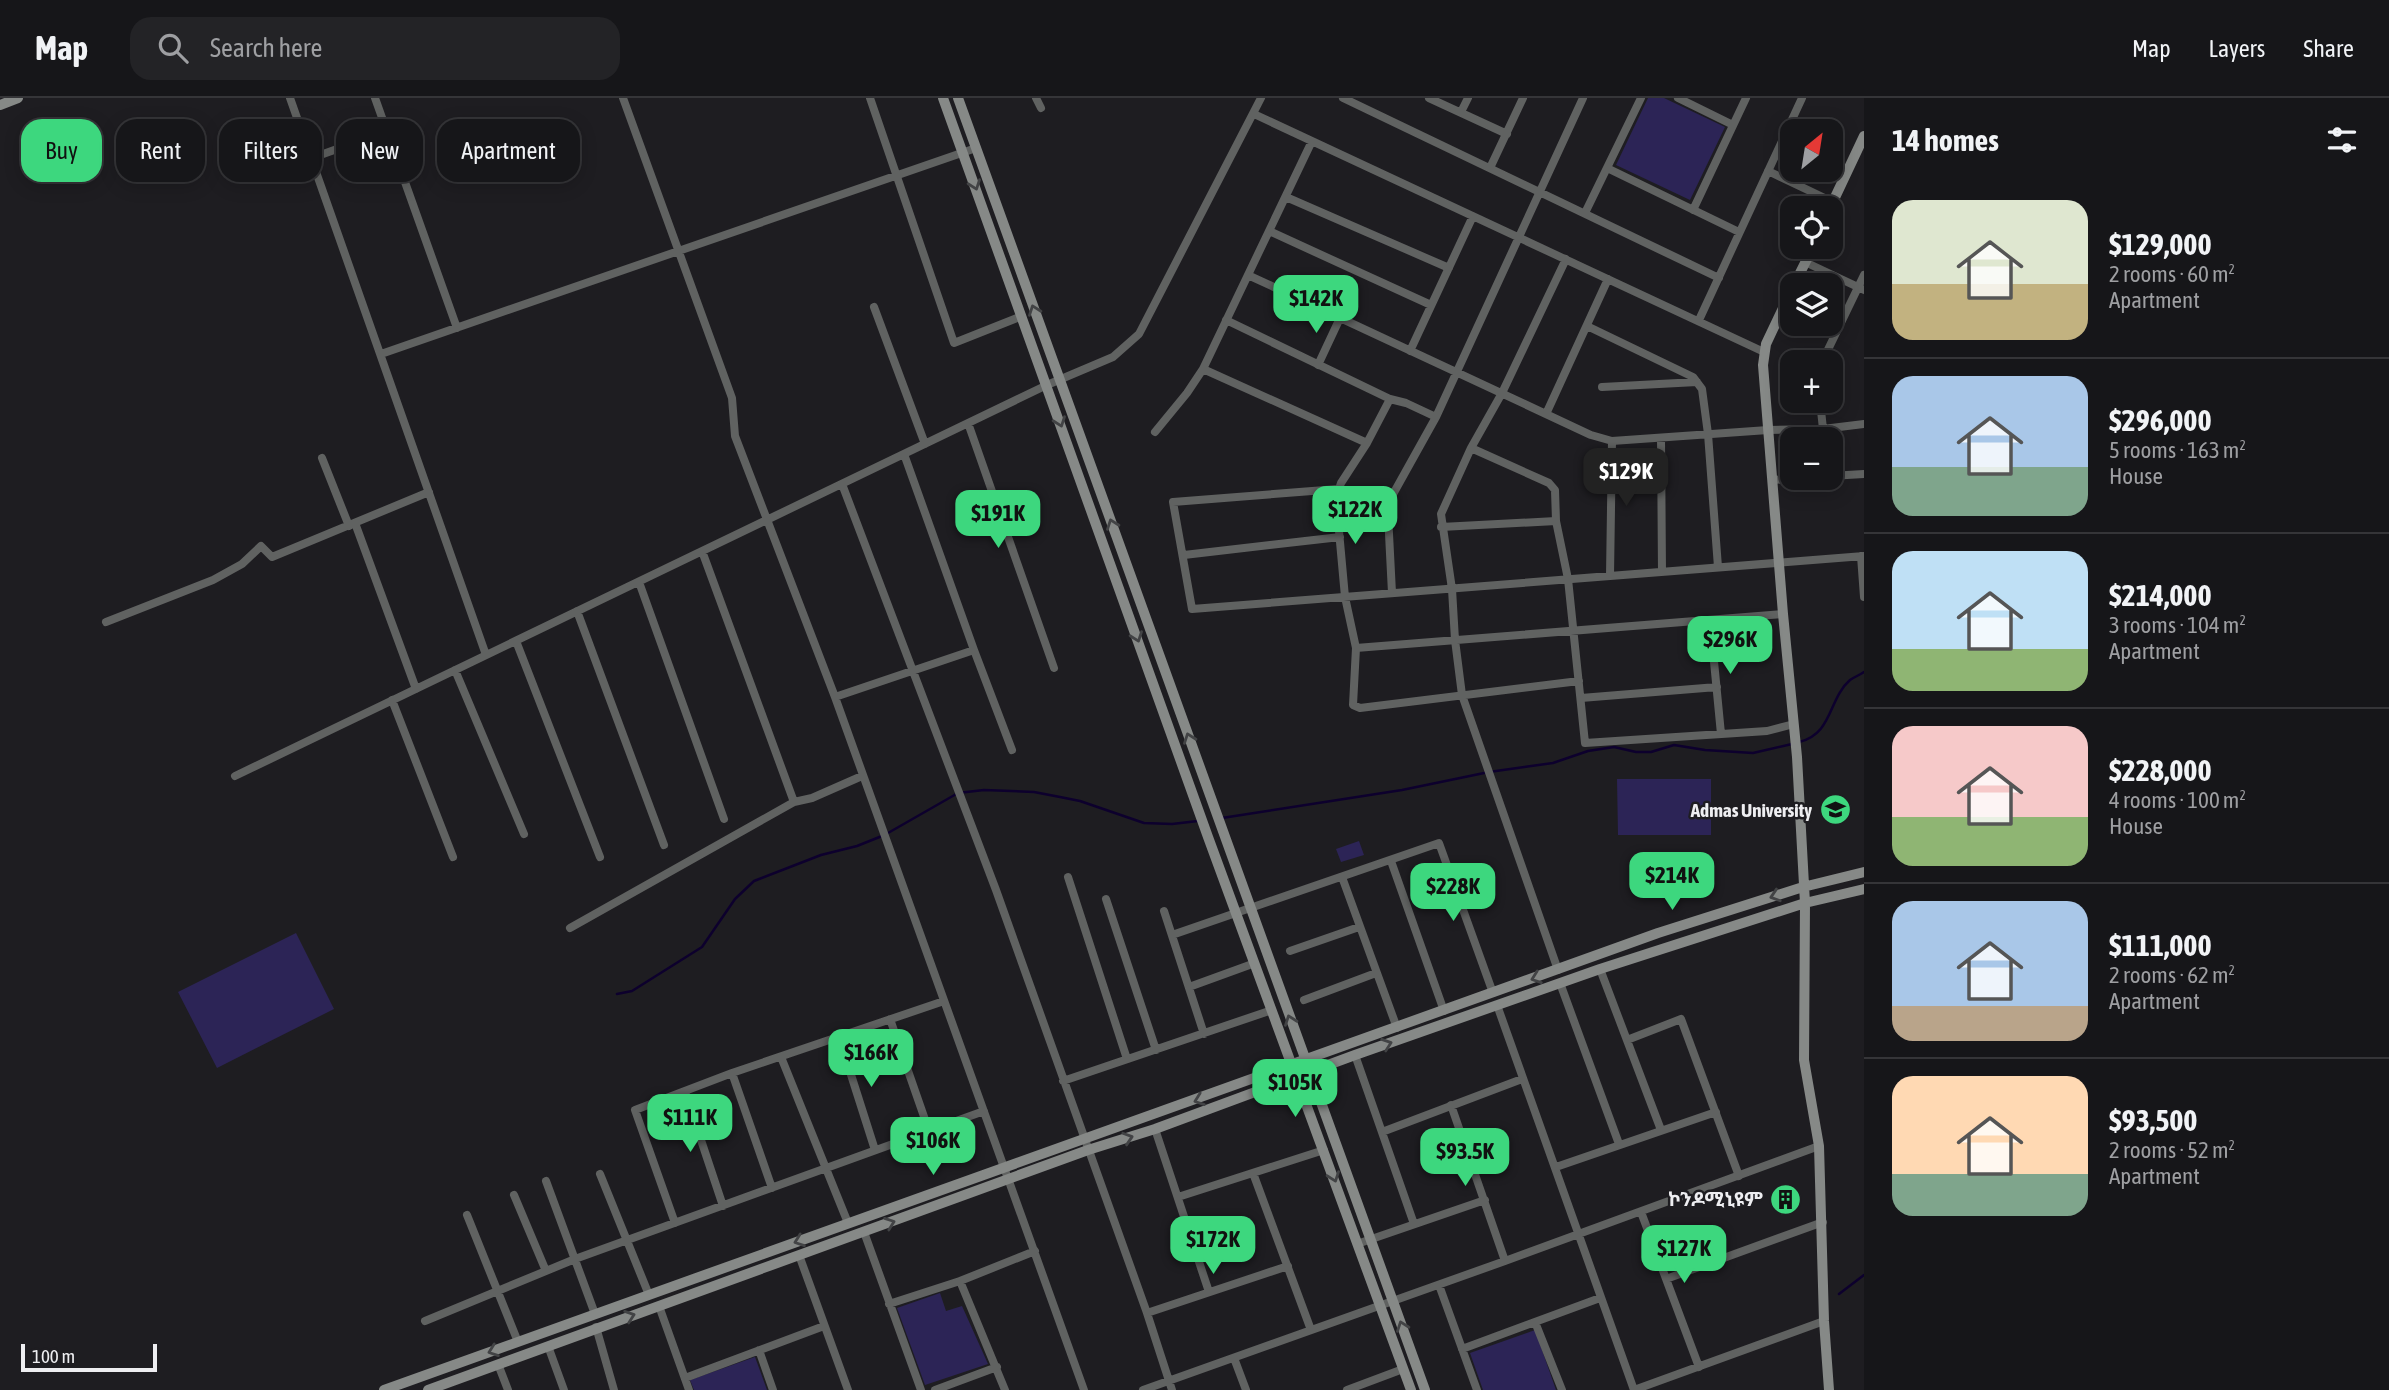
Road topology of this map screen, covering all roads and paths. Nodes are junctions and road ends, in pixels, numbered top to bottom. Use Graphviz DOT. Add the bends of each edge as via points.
graph roads {
  1 [pos="19,98"];
  2 [pos="290,98"];
  3 [pos="375,98"];
  4 [pos="623,98"];
  5 [pos="870,98"];
  6 [pos="943,98"];
  7 [pos="958,98"];
  8 [pos="1036,98"];
  9 [pos="1261,98"];
  10 [pos="1343,98"];
  11 [pos="1429,98"];
  12 [pos="1468,98"];
  13 [pos="1523,98"];
  14 [pos="1583,98"];
  15 [pos="1641,98"];
  16 [pos="1678,98"];
  17 [pos="1746,98"];
  18 [pos="1802,98"];
  19 [pos="0,105"];
  20 [pos="1041,108"];
  21 [pos="1461,112"];
  22 [pos="1254,114"];
  23 [pos="298,119"];
  24 [pos="383,119"];
  25 [pos="1733,125"];
  26 [pos="1507,134"];
  27 [pos="1864,136"];
  28 [pos="1312,141"];
  29 [pos="976,148"];
  30 [pos="963,153"];
  31 [pos="1490,168"];
  32 [pos="1607,168"];
  33 [pos="1768,171"];
  34 [pos="898,175"];
  35 [pos="320,182"];
  36 [pos="405,182"];
  37 [pos="1539,192"];
  38 [pos="1815,196"];
  39 [pos="1836,196"];
  40 [pos="1286,197"];
  41 [pos="1693,210"];
  42 [pos="1585,213"];
  43 [pos="1474,216"];
  44 [pos="1269,231"];
  45 [pos="1739,232"];
  46 [pos="1517,237"];
  47 [pos="679,251"];
  48 [pos="1566,259"];
  49 [pos="1806,259"];
  50 [pos="1805,262"];
  51 [pos="1449,268"];
  52 [pos="1800,273"];
  53 [pos="1248,275"];
  54 [pos="1864,275"];
  55 [pos="1719,278"];
  56 [pos="1608,279"];
  57 [pos="1861,288"];
  58 [pos="1431,305"];
  59 [pos="874,307"];
  60 [pos="1780,314"];
  61 [pos="1022,316"];
  62 [pos="1340,318"];
  63 [pos="1226,320"];
  64 [pos="1699,320"];
  65 [pos="1587,326"];
  66 [pos="457,328"];
  67 [pos="1828,350"];
  68 [pos="1410,351"];
  69 [pos="1764,352"];
  70 [pos="381,354"];
  71 [pos="1318,365"];
  72 [pos="1203,369"];
  73 [pos="1456,372"];
  74 [pos="1060,382"];
  75 [pos="1697,382"];
  76 [pos="1047,385"];
  77 [pos="1602,387"];
  78 [pos="1502,393"];
  79 [pos="1390,399"];
  80 [pos="1546,414"];
  81 [pos="1436,417"];
  82 [pos="968,423"];
  83 [pos="1864,424"];
  84 [pos="1839,427"];
  85 [pos="1768,430"];
  86 [pos="1780,430"];
  87 [pos="1154,432"];
  88 [pos="1709,434"];
  89 [pos="1661,438"];
  90 [pos="1612,441"];
  91 [pos="1367,443"];
  92 [pos="925,444"];
  93 [pos="1471,448"];
  94 [pos="904,454"];
  95 [pos="322,458"];
  96 [pos="1864,474"];
  97 [pos="1843,475"];
  98 [pos="1772,480"];
  99 [pos="1780,480"];
  100 [pos="842,484"];
  101 [pos="1338,489"];
  102 [pos="429,492"];
  103 [pos="767,520"];
  104 [pos="1556,521"];
  105 [pos="352,524"];
  106 [pos="1441,527"];
  107 [pos="1340,537"];
  108 [pos="702,551"];
  109 [pos="1184,555"];
  110 [pos="1862,556"];
  111 [pos="1779,562"];
  112 [pos="1718,567"];
  113 [pos="1662,572"];
  114 [pos="1611,576"];
  115 [pos="1568,579"];
  116 [pos="639,582"];
  117 [pos="1452,589"];
  118 [pos="1392,593"];
  119 [pos="1345,597"];
  120 [pos="1864,597"];
  121 [pos="577,611"];
  122 [pos="1783,614"];
  123 [pos="1710,620"];
  124 [pos="106,622"];
  125 [pos="1574,630"];
  126 [pos="1455,640"];
  127 [pos="516,641"];
  128 [pos="1356,648"];
  129 [pos="974,650"];
  130 [pos="486,655"];
  131 [pos="1054,668"];
  132 [pos="455,670"];
  133 [pos="913,670"];
  134 [pos="1579,681"];
  135 [pos="1717,687"];
  136 [pos="416,689"];
  137 [pos="1462,695"];
  138 [pos="835,697"];
  139 [pos="1581,698"];
  140 [pos="392,701"];
  141 [pos="1794,726"];
  142 [pos="1721,734"];
  143 [pos="1012,750"];
  144 [pos="235,776"];
  145 [pos="862,776"];
  146 [pos="793,802"];
  147 [pos="724,819"];
  148 [pos="524,834"];
  149 [pos="664,845"];
  150 [pos="600,857"];
  151 [pos="453,858"];
  152 [pos="1391,861"];
  153 [pos="1864,872"];
  154 [pos="1068,877"];
  155 [pos="1342,877"];
  156 [pos="1803,887"];
  157 [pos="1864,889"];
  158 [pos="1106,899"];
  159 [pos="1805,903"];
  160 [pos="1250,909"];
  161 [pos="1164,911"];
  162 [pos="1236,914"];
  163 [pos="1359,927"];
  164 [pos="569,928"];
  165 [pos="1658,933"];
  166 [pos="1172,935"];
  167 [pos="1663,949"];
  168 [pos="1290,951"];
  169 [pos="1255,963"];
  170 [pos="1600,969"];
  171 [pos="1558,970"];
  172 [pos="1376,973"];
  173 [pos="1560,983"];
  174 [pos="1189,986"];
  175 [pos="1493,993"];
  176 [pos="1304,1000"];
  177 [pos="944,1001"];
  178 [pos="1497,1005"];
  179 [pos="1272,1010"];
  180 [pos="1444,1011"];
  181 [pos="890,1019"];
  182 [pos="1397,1028"];
  183 [pos="1204,1034"];
  184 [pos="839,1037"];
  185 [pos="1627,1040"];
  186 [pos="1156,1050"];
  187 [pos="1355,1055"];
  188 [pos="781,1057"];
  189 [pos="1127,1059"];
  190 [pos="1305,1060"];
  191 [pos="1292,1064"];
  192 [pos="733,1073"];
  193 [pos="1311,1073"];
  194 [pos="1297,1078"];
  195 [pos="1522,1079"];
  196 [pos="1063,1081"];
  197 [pos="685,1093"];
  198 [pos="1451,1105"];
  199 [pos="984,1111"];
  200 [pos="1716,1112"];
  201 [pos="1155,1129"];
  202 [pos="1661,1130"];
  203 [pos="929,1131"];
  204 [pos="1382,1132"];
  205 [pos="1619,1144"];
  206 [pos="1087,1145"];
  207 [pos="1819,1146"];
  208 [pos="875,1150"];
  209 [pos="1324,1150"];
  210 [pos="1556,1167"];
  211 [pos="826,1168"];
  212 [pos="1253,1173"];
  213 [pos="600,1174"];
  214 [pos="1006,1174"];
  215 [pos="1739,1176"];
  216 [pos="546,1181"];
  217 [pos="772,1188"];
  218 [pos="514,1195"];
  219 [pos="1178,1197"];
  220 [pos="1485,1200"];
  221 [pos="723,1206"];
  222 [pos="1641,1212"];
  223 [pos="467,1215"];
  224 [pos="1822,1222"];
  225 [pos="675,1223"];
  226 [pos="848,1223"];
  227 [pos="1414,1224"];
  228 [pos="864,1232"];
  229 [pos="1578,1234"];
  230 [pos="1371,1239"];
  231 [pos="627,1240"];
  232 [pos="1357,1244"];
  233 [pos="1035,1251"];
  234 [pos="799,1255"];
  235 [pos="575,1259"];
  236 [pos="1505,1261"];
  237 [pos="1288,1266"];
  238 [pos="546,1271"];
  239 [pos="1666,1279"];
  240 [pos="960,1281"];
  241 [pos="1440,1285"];
  242 [pos="499,1290"];
  243 [pos="1209,1292"];
  244 [pos="649,1295"];
  245 [pos="1600,1298"];
  246 [pos="1393,1301"];
  247 [pos="889,1304"];
  248 [pos="659,1306"];
  249 [pos="1380,1306"];
  250 [pos="1147,1313"];
  251 [pos="594,1314"];
  252 [pos="425,1321"];
  253 [pos="1824,1321"];
  254 [pos="1535,1322"];
  255 [pos="824,1326"];
  256 [pos="596,1327"];
  257 [pos="1311,1330"];
  258 [pos="518,1342"];
  259 [pos="548,1346"];
  260 [pos="1462,1349"];
  261 [pos="759,1350"];
  262 [pos="1234,1358"];
  263 [pos="498,1364"];
  264 [pos="997,1367"];
  265 [pos="1699,1367"];
  266 [pos="1403,1370"];
  267 [pos="684,1378"];
  268 [pos="1170,1385"];
  269 [pos="450,1386"];
  270 [pos="384,1390"];
  271 [pos="428,1390"];
  272 [pos="508,1390"];
  273 [pos="564,1390"];
  274 [pos="614,1390"];
  275 [pos="689,1390"];
  276 [pos="773,1390"];
  277 [pos="848,1390"];
  278 [pos="921,1390"];
  279 [pos="935,1390"];
  280 [pos="1005,1390"];
  281 [pos="1084,1390"];
  282 [pos="1143,1390"];
  283 [pos="1245,1390"];
  284 [pos="1347,1390"];
  285 [pos="1411,1390"];
  286 [pos="1425,1390"];
  287 [pos="1477,1390"];
  288 [pos="1562,1390"];
  289 [pos="1829,1390"];
  1 -- 19 [label="street"];
  2 -- 23 [label="street"];
  3 -- 24 [label="street"];
  4 -- 47 [label="street"];
  5 -- 34 [label="street"];
  6 -- 30 [label="street"];
  7 -- 29 [label="street"];
  8 -- 20 [label="street"];
  9 -- 22 [label="street"];
  10 -- 31 [label="street"];
  11 -- 21 [label="street"];
  12 -- 21 [label="street"];
  13 -- 26 [label="street"];
  14 -- 37 [label="street"];
  15 -- 32 [label="street"];
  16 -- 25 [label="street"];
  17 -- 25 [label="street"];
  18 -- 33 [label="street"];
  21 -- 26 [label="street"];
  22 -- 28 [label="street"];
  22 -- 74 [label="street" via="1139,334 1113,357"];
  25 -- 41 [label="street"];
  26 -- 31 [label="street"];
  27 -- 39 [label="street"];
  28 -- 40 [label="street"];
  28 -- 43 [label="street"];
  29 -- 30 [label="street"];
  74 -- 29 [label="street, one-way"];
  30 -- 34 [label="street"];
  30 -- 61 [label="street, one-way"];
  31 -- 37 [label="street"];
  32 -- 41 [label="street"];
  32 -- 42 [label="street"];
  33 -- 38 [label="street"];
  33 -- 45 [label="street"];
  34 -- 47 [label="street"];
  34 -- 61 [label="street" via="954,343"];
  35 -- 70 [label="street"];
  36 -- 66 [label="street"];
  37 -- 42 [label="street"];
  37 -- 46 [label="street"];
  40 -- 44 [label="street"];
  40 -- 51 [label="street"];
  41 -- 45 [label="street"];
  42 -- 55 [label="street"];
  43 -- 46 [label="street"];
  43 -- 51 [label="street"];
  44 -- 53 [label="street"];
  44 -- 58 [label="street"];
  45 -- 55 [label="street"];
  46 -- 48 [label="street"];
  46 -- 73 [label="street"];
  47 -- 66 [label="street"];
  47 -- 103 [label="street" via="732,398 735,436"];
  48 -- 56 [label="street"];
  48 -- 78 [label="street"];
  49 -- 50 [label="street"];
  50 -- 52 [label="street"];
  50 -- 57 [label="street"];
  51 -- 58 [label="street"];
  53 -- 62 [label="street"];
  53 -- 63 [label="street"];
  54 -- 57 [label="street"];
  55 -- 64 [label="street"];
  56 -- 64 [label="street"];
  56 -- 65 [label="street"];
  57 -- 67 [label="street"];
  58 -- 68 [label="street"];
  59 -- 92 [label="street"];
  60 -- 69 [label="street"];
  61 -- 76 [label="street"];
  62 -- 68 [label="street"];
  62 -- 71 [label="street"];
  63 -- 71 [label="street"];
  63 -- 72 [label="street"];
  64 -- 69 [label="street"];
  65 -- 75 [label="street"];
  65 -- 80 [label="street"];
  66 -- 70 [label="street"];
  68 -- 73 [label="street"];
  69 -- 85 [label="street"];
  70 -- 102 [label="street"];
  71 -- 79 [label="street"];
  72 -- 87 [label="street"];
  72 -- 91 [label="street"];
  73 -- 78 [label="street"];
  73 -- 81 [label="street"];
  74 -- 76 [label="street"];
  160 -- 74 [label="street, one-way"];
  75 -- 77 [label="street"];
  75 -- 88 [label="street"];
  76 -- 82 [label="street"];
  76 -- 162 [label="street, one-way"];
  78 -- 80 [label="street"];
  78 -- 93 [label="street"];
  79 -- 81 [label="street"];
  79 -- 91 [label="street"];
  80 -- 90 [label="street"];
  81 -- 118 [label="street" via="1388,506"];
  82 -- 92 [label="street"];
  82 -- 131 [label="street"];
  83 -- 84 [label="street"];
  85 -- 86 [label="street"];
  85 -- 88 [label="street"];
  85 -- 98 [label="street"];
  88 -- 89 [label="street"];
  88 -- 112 [label="street"];
  89 -- 90 [label="street"];
  89 -- 113 [label="street"];
  90 -- 114 [label="street"];
  91 -- 101 [label="street"];
  92 -- 94 [label="street"];
  93 -- 104 [label="street" via="1549,483 1555,490"];
  93 -- 106 [label="street" via="1445,503"];
  94 -- 100 [label="street"];
  94 -- 129 [label="street"];
  95 -- 105 [label="street"];
  96 -- 97 [label="street"];
  98 -- 99 [label="street"];
  98 -- 111 [label="street"];
  100 -- 103 [label="street"];
  100 -- 133 [label="street"];
  101 -- 107 [label="street"];
  101 -- 109 [label="street" via="1173,502"];
  102 -- 105 [label="street"];
  102 -- 130 [label="street"];
  103 -- 108 [label="street"];
  103 -- 138 [label="street"];
  104 -- 106 [label="street"];
  104 -- 115 [label="street"];
  105 -- 124 [label="street" via="272,557 261,545 242,564 213,580"];
  105 -- 136 [label="street"];
  106 -- 117 [label="street"];
  107 -- 109 [label="street"];
  107 -- 119 [label="street"];
  108 -- 116 [label="street"];
  108 -- 146 [label="street"];
  109 -- 119 [label="street" via="1192,609"];
  110 -- 111 [label="street"];
  110 -- 120 [label="street"];
  111 -- 112 [label="street"];
  111 -- 122 [label="street"];
  112 -- 113 [label="street"];
  113 -- 114 [label="street"];
  114 -- 115 [label="street"];
  115 -- 117 [label="street"];
  115 -- 125 [label="street"];
  116 -- 121 [label="street"];
  116 -- 147 [label="street"];
  117 -- 118 [label="street"];
  117 -- 126 [label="street"];
  118 -- 119 [label="street"];
  119 -- 128 [label="street"];
  121 -- 127 [label="street"];
  121 -- 149 [label="street"];
  122 -- 123 [label="street"];
  122 -- 141 [label="street"];
  123 -- 125 [label="street"];
  123 -- 135 [label="street"];
  125 -- 126 [label="street"];
  125 -- 134 [label="street"];
  126 -- 128 [label="street"];
  126 -- 137 [label="street"];
  127 -- 130 [label="street"];
  127 -- 150 [label="street"];
  128 -- 137 [label="street" via="1352,703 1356,708"];
  129 -- 133 [label="street"];
  129 -- 143 [label="street"];
  130 -- 132 [label="street"];
  132 -- 136 [label="street"];
  132 -- 148 [label="street"];
  133 -- 138 [label="street"];
  133 -- 196 [label="street"];
  134 -- 137 [label="street"];
  134 -- 139 [label="street"];
  135 -- 139 [label="street"];
  135 -- 142 [label="street"];
  136 -- 140 [label="street"];
  137 -- 171 [label="street"];
  138 -- 145 [label="street"];
  139 -- 142 [label="street" via="1585,743"];
  140 -- 144 [label="street"];
  140 -- 151 [label="street"];
  141 -- 142 [label="street"];
  141 -- 156 [label="street"];
  145 -- 146 [label="street"];
  145 -- 177 [label="street"];
  146 -- 164 [label="street"];
  152 -- 155 [label="street"];
  152 -- 175 [label="street" via="1439,843"];
  152 -- 180 [label="street"];
  153 -- 156 [label="street"];
  154 -- 189 [label="street"];
  155 -- 160 [label="street"];
  155 -- 163 [label="street"];
  156 -- 159 [label="street"];
  156 -- 165 [label="street, one-way"];
  157 -- 159 [label="street"];
  158 -- 186 [label="street"];
  159 -- 167 [label="street"];
  159 -- 207 [label="street" via="1804,1060"];
  160 -- 162 [label="street"];
  190 -- 160 [label="street, one-way"];
  161 -- 166 [label="street"];
  162 -- 166 [label="street"];
  162 -- 169 [label="street"];
  163 -- 168 [label="street"];
  163 -- 172 [label="street"];
  165 -- 167 [label="street"];
  165 -- 171 [label="street"];
  166 -- 174 [label="street"];
  167 -- 170 [label="street"];
  169 -- 174 [label="street"];
  169 -- 179 [label="street"];
  170 -- 173 [label="street"];
  170 -- 185 [label="street"];
  171 -- 175 [label="street, one-way"];
  172 -- 176 [label="street"];
  172 -- 182 [label="street"];
  173 -- 178 [label="street"];
  173 -- 205 [label="street"];
  174 -- 183 [label="street"];
  175 -- 180 [label="street"];
  177 -- 181 [label="street"];
  177 -- 199 [label="street"];
  187 -- 178 [label="street, one-way"];
  178 -- 195 [label="street"];
  179 -- 183 [label="street"];
  179 -- 191 [label="street"];
  180 -- 182 [label="street"];
  181 -- 184 [label="street"];
  181 -- 203 [label="street"];
  182 -- 190 [label="street"];
  183 -- 186 [label="street"];
  184 -- 188 [label="street"];
  184 -- 208 [label="street"];
  185 -- 200 [label="street" via="1681,1019"];
  185 -- 202 [label="street"];
  186 -- 189 [label="street"];
  187 -- 193 [label="street"];
  187 -- 204 [label="street"];
  188 -- 192 [label="street"];
  188 -- 211 [label="street"];
  189 -- 196 [label="street"];
  190 -- 191 [label="street"];
  190 -- 193 [label="street"];
  191 -- 194 [label="street"];
  191 -- 206 [label="street, one-way"];
  192 -- 197 [label="street"];
  192 -- 217 [label="street"];
  193 -- 194 [label="street"];
  193 -- 230 [label="street"];
  194 -- 201 [label="street"];
  194 -- 209 [label="street"];
  195 -- 198 [label="street"];
  195 -- 210 [label="street"];
  196 -- 206 [label="street"];
  197 -- 221 [label="street"];
  197 -- 225 [label="street" via="635,1110"];
  198 -- 204 [label="street"];
  198 -- 220 [label="street"];
  199 -- 203 [label="street"];
  199 -- 214 [label="street"];
  200 -- 202 [label="street"];
  200 -- 215 [label="street"];
  206 -- 201 [label="street, one-way"];
  201 -- 219 [label="street"];
  202 -- 205 [label="street"];
  203 -- 208 [label="street"];
  204 -- 227 [label="street"];
  205 -- 210 [label="street"];
  206 -- 214 [label="street"];
  206 -- 250 [label="street"];
  207 -- 215 [label="street"];
  207 -- 224 [label="street"];
  208 -- 211 [label="street"];
  209 -- 212 [label="street"];
  209 -- 232 [label="street, one-way"];
  210 -- 229 [label="street"];
  211 -- 217 [label="street"];
  211 -- 226 [label="street"];
  212 -- 219 [label="street"];
  212 -- 237 [label="street"];
  213 -- 231 [label="street"];
  214 -- 226 [label="street"];
  228 -- 214 [label="street, one-way"];
  214 -- 233 [label="street"];
  215 -- 222 [label="street"];
  216 -- 235 [label="street"];
  217 -- 221 [label="street"];
  218 -- 238 [label="street"];
  219 -- 243 [label="street"];
  220 -- 227 [label="street"];
  220 -- 236 [label="street"];
  221 -- 225 [label="street"];
  222 -- 229 [label="street"];
  222 -- 239 [label="street"];
  223 -- 242 [label="street"];
  224 -- 239 [label="street"];
  224 -- 253 [label="street"];
  225 -- 231 [label="street"];
  226 -- 244 [label="street, one-way"];
  227 -- 230 [label="street"];
  228 -- 234 [label="street"];
  228 -- 247 [label="street"];
  229 -- 236 [label="street"];
  229 -- 245 [label="street"];
  230 -- 232 [label="street"];
  230 -- 246 [label="street"];
  231 -- 235 [label="street"];
  231 -- 244 [label="street"];
  232 -- 249 [label="street"];
  233 -- 240 [label="street"];
  233 -- 281 [label="street"];
  234 -- 248 [label="street"];
  234 -- 255 [label="street"];
  235 -- 238 [label="street"];
  235 -- 251 [label="street"];
  236 -- 241 [label="street"];
  237 -- 243 [label="street"];
  237 -- 257 [label="street"];
  238 -- 242 [label="street"];
  239 -- 265 [label="street"];
  240 -- 247 [label="street"];
  240 -- 264 [label="street"];
  241 -- 246 [label="street"];
  241 -- 260 [label="street"];
  242 -- 252 [label="street"];
  242 -- 258 [label="street"];
  243 -- 250 [label="street"];
  244 -- 251 [label="street"];
  245 -- 254 [label="street"];
  245 -- 265 [label="street" via="1634,1390"];
  246 -- 249 [label="street"];
  286 -- 246 [label="street, one-way"];
  247 -- 278 [label="street"];
  256 -- 248 [label="street, one-way"];
  248 -- 267 [label="street"];
  249 -- 257 [label="street"];
  249 -- 266 [label="street"];
  250 -- 268 [label="street"];
  251 -- 258 [label="street"];
  253 -- 265 [label="street"];
  253 -- 289 [label="street"];
  254 -- 260 [label="street"];
  254 -- 288 [label="street"];
  255 -- 261 [label="street"];
  255 -- 277 [label="street"];
  256 -- 259 [label="street"];
  256 -- 274 [label="street"];
  257 -- 262 [label="street"];
  258 -- 270 [label="street, one-way"];
  259 -- 263 [label="street"];
  259 -- 273 [label="street"];
  260 -- 287 [label="street"];
  261 -- 267 [label="street"];
  261 -- 276 [label="street"];
  262 -- 268 [label="street"];
  262 -- 283 [label="street"];
  263 -- 269 [label="street"];
  263 -- 272 [label="street"];
  264 -- 279 [label="street"];
  264 -- 280 [label="street"];
  266 -- 284 [label="street"];
  266 -- 285 [label="street"];
  267 -- 275 [label="street"];
  268 -- 282 [label="street"];
  269 -- 271 [label="street"];
}
